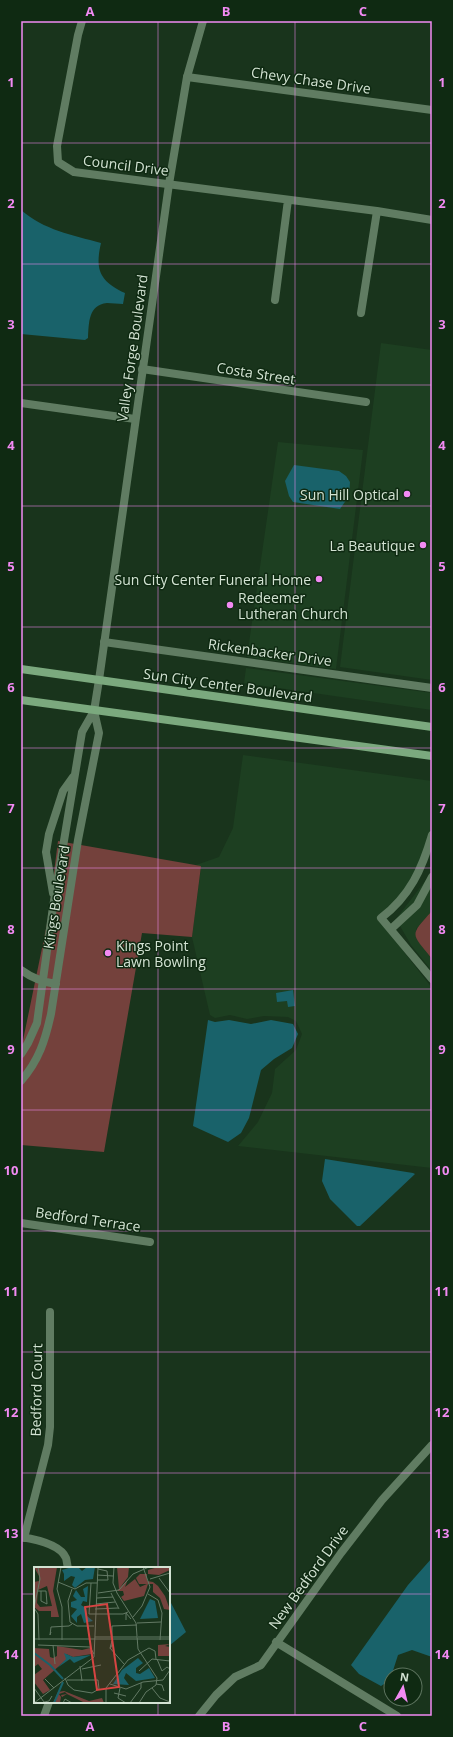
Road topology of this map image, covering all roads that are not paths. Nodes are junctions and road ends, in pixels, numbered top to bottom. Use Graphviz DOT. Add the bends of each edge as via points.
graph roads {
  1 [pos="82,21"];
  2 [pos="203,21"];
  3 [pos="187,77"];
  4 [pos="432,110"];
  5 [pos="169,184"];
  6 [pos="288,200"];
  7 [pos="377,211"];
  8 [pos="432,220"];
  9 [pos="275,300"];
  10 [pos="361,313"];
  11 [pos="142,369"];
  12 [pos="366,402"];
  13 [pos="21,403"];
  14 [pos="135,419"];
  15 [pos="104,642"];
  16 [pos="21,669"];
  17 [pos="99,680"];
  18 [pos="432,688"];
  19 [pos="21,700"];
  20 [pos="94,711"];
  21 [pos="432,726"];
  22 [pos="432,756"];
  23 [pos="75,775"];
  24 [pos="432,835"];
  25 [pos="432,877"];
  26 [pos="54,897"];
  27 [pos="391,929"];
  28 [pos="21,970"];
  29 [pos="432,980"];
  30 [pos="43,982"];
  31 [pos="56,984"];
  32 [pos="21,1054"];
  33 [pos="21,1081"];
  34 [pos="21,1223"];
  35 [pos="150,1242"];
  36 [pos="50,1312"];
  37 [pos="432,1445"];
  38 [pos="22,1537"];
  39 [pos="68,1567"];
  40 [pos="276,1642"];
  41 [pos="48,1703"];
  42 [pos="44,1716"];
  43 [pos="199,1716"];
  44 [pos="397,1716"];
  1 -- 5 [label="street, Council Drive" via="57,146 58,162 74,172"];
  2 -- 3 [label="street, Valley Forge Boulevard"];
  3 -- 4 [label="street, Chevy Chase Drive"];
  3 -- 5 [label="street, Valley Forge Boulevard"];
  5 -- 6 [label="street, Council Drive"];
  5 -- 11 [label="street, Valley Forge Boulevard"];
  6 -- 7 [label="street, Council Drive"];
  6 -- 9 [label="street"];
  7 -- 8 [label="street, Council Drive"];
  7 -- 10 [label="street"];
  11 -- 12 [label="street, Costa Street"];
  11 -- 14 [label="street, Valley Forge Boulevard"];
  13 -- 14 [label="street"];
  14 -- 15 [label="street, Valley Forge Boulevard"];
  15 -- 17 [label="street, Valley Forge Boulevard"];
  15 -- 18 [label="street, Rickenbacker Drive"];
  16 -- 17 [label="main road, Sun City Center Boulevard"];
  17 -- 20 [label="street, Kings Boulevard"];
  17 -- 21 [label="main road, Sun City Center Boulevard"];
  19 -- 20 [label="main road"];
  20 -- 22 [label="main road"];
  20 -- 23 [label="street, Kings Boulevard" via="82,732"];
  20 -- 31 [label="street, Kings Boulevard" via="98,733 78,840"];
  23 -- 26 [label="street, Kings Boulevard"];
  23 -- 26 [label="street, Kings Boulevard" via="63,791 49,834 46,852"];
  24 -- 27 [label="street" via="422,866 405,896 381,918"];
  25 -- 27 [label="street" via="417,905"];
  26 -- 30 [label="street, Kings Boulevard"];
  27 -- 29 [label="street"];
  28 -- 30 [label="street"];
  30 -- 31 [label="street"];
  30 -- 32 [label="street, Kings Boulevard" via="38,1023"];
  31 -- 33 [label="street, Kings Boulevard" via="46,1038 38,1059"];
  34 -- 35 [label="street, Bedford Terrace"];
  36 -- 38 [label="street, Bedford Court" via="49,1439"];
  37 -- 40 [label="street, New Bedford Drive" via="382,1500"];
  38 -- 39 [label="street" via="43,1541 56,1548 66,1557"];
  40 -- 43 [label="street, New Bedford Drive" via="261,1665 235,1677"];
  40 -- 44 [label="street"];
  41 -- 42 [label="street"];
}
